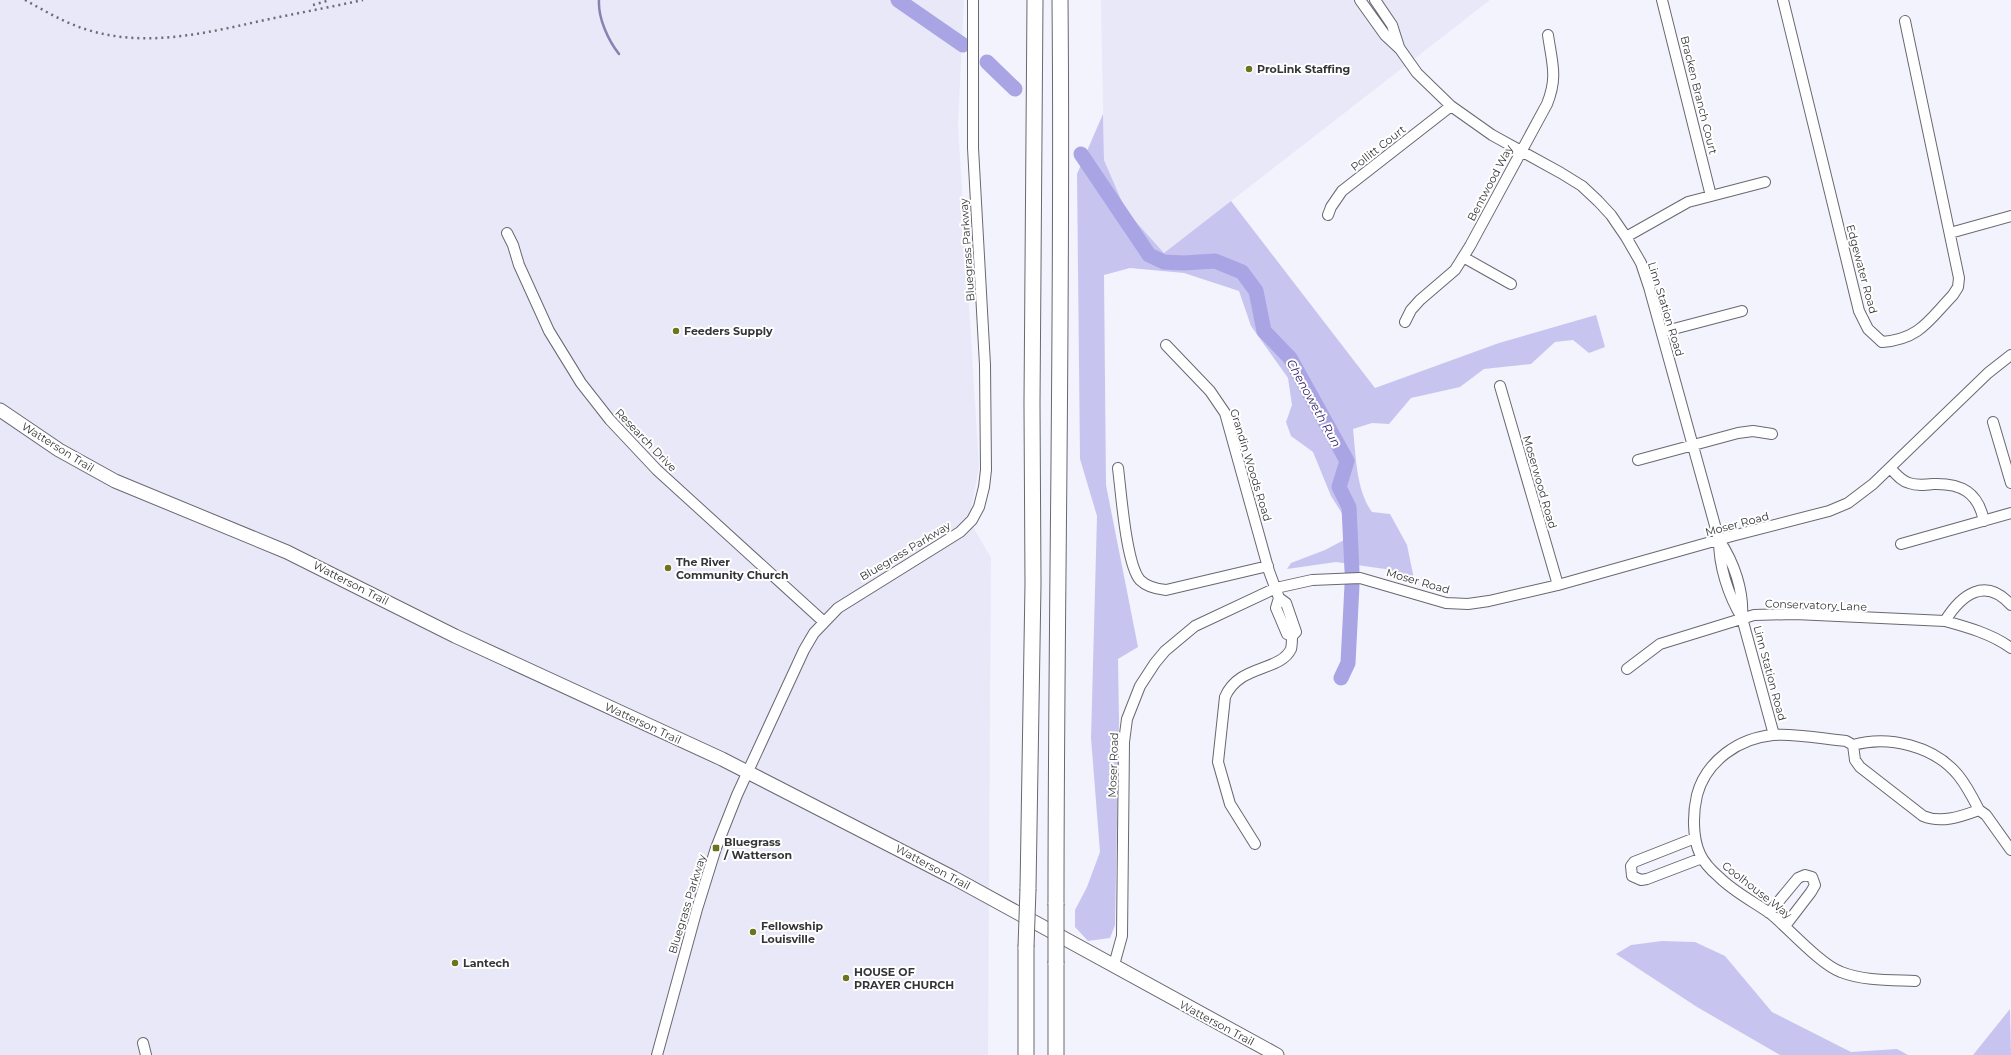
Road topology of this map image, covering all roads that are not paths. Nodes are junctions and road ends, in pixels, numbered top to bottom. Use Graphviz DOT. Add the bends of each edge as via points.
graph roads {
  1 [pos="974,0"];
  2 [pos="1035,0"];
  3 [pos="1060,0"];
  4 [pos="1360,0"];
  5 [pos="1375,0"];
  6 [pos="1662,0"];
  7 [pos="1783,0"];
  8 [pos="1904,21"];
  9 [pos="1548,35"];
  10 [pos="1400,49"];
  11 [pos="1451,106"];
  12 [pos="1521,151"];
  13 [pos="1766,182"];
  14 [pos="1712,196"];
  15 [pos="1328,215"];
  16 [pos="2011,216"];
  17 [pos="507,233"];
  18 [pos="1950,233"];
  19 [pos="1626,237"];
  20 [pos="1463,257"];
  21 [pos="1511,284"];
  22 [pos="1742,311"];
  23 [pos="1405,322"];
  24 [pos="1662,332"];
  25 [pos="1166,345"];
  26 [pos="2011,355"];
  27 [pos="1500,386"];
  28 [pos="0,410"];
  29 [pos="1993,422"];
  30 [pos="1772,434"];
  31 [pos="1692,445"];
  32 [pos="1638,460"];
  33 [pos="1118,468"];
  34 [pos="1890,468"];
  35 [pos="2011,483"];
  36 [pos="2011,513"];
  37 [pos="1984,521"];
  38 [pos="1719,540"];
  39 [pos="1901,544"];
  40 [pos="1268,566"];
  41 [pos="1558,585"];
  42 [pos="1276,588"];
  43 [pos="2011,605"];
  44 [pos="1742,618"];
  45 [pos="1945,621"];
  46 [pos="824,622"];
  47 [pos="2011,648"];
  48 [pos="1627,669"];
  49 [pos="1774,735"];
  50 [pos="1853,745"];
  51 [pos="748,772"];
  52 [pos="1979,810"];
  53 [pos="1695,838"];
  54 [pos="1255,844"];
  55 [pos="2011,850"];
  56 [pos="1702,858"];
  57 [pos="1770,914"];
  58 [pos="1785,926"];
  59 [pos="1114,966"];
  60 [pos="1915,981"];
  61 [pos="143,1043"];
  62 [pos="146,1055"];
  63 [pos="657,1055"];
  64 [pos="1026,1055"];
  65 [pos="1056,1055"];
  66 [pos="1277,1055"];
  1 -- 46 [label="street, Bluegrass Parkway" via="973,148 985,365 986,470 982,497 972,520 960,532 853,597"];
  2 -- 64 [label="highway, bridge" via="1033,584"];
  3 -- 65 [label="highway, bridge" via="1061,377 1056,555"];
  4 -- 10 [label="street, Linn Station Road" via="1385,35"];
  5 -- 10 [label="street, Linn Station Road" via="1392,25"];
  6 -- 14 [label="street, Bracken Branch Court"];
  7 -- 18 [label="street, Edgewater Road" via="1859,311 1868,329 1882,342 1896,341 1916,333 1954,295 1959,278"];
  8 -- 18 [label="street, Edgewater Road"];
  9 -- 12 [label="street, Bentwood Way" via="1554,67 1552,91"];
  10 -- 11 [label="street, Linn Station Road" via="1417,73"];
  11 -- 12 [label="street, Linn Station Road" via="1474,124"];
  11 -- 15 [label="street, Pollitt Court" via="1342,191"];
  12 -- 19 [label="street, Linn Station Road" via="1582,186 1611,215"];
  12 -- 20 [label="street, Bentwood Way"];
  13 -- 14 [label="street"];
  14 -- 19 [label="street" via="1673,209"];
  16 -- 18 [label="street"];
  17 -- 46 [label="street, Research Drive" via="549,331 581,383 610,420 657,470"];
  19 -- 24 [label="street, Linn Station Road" via="1641,263"];
  20 -- 21 [label="street"];
  20 -- 23 [label="street, Bentwood Way" via="1450,275 1411,310"];
  22 -- 24 [label="street"];
  24 -- 31 [label="street, Linn Station Road"];
  25 -- 40 [label="street, Grandin Woods Road" via="1210,391 1224,413"];
  26 -- 34 [label="street, Moser Road" via="1988,373"];
  27 -- 41 [label="street, Moserwood Road"];
  28 -- 51 [label="main road, Watterson Trail" via="59,450 115,481 314,565 461,638"];
  29 -- 35 [label="street"];
  30 -- 31 [label="street" via="1746,432"];
  31 -- 32 [label="street"];
  31 -- 38 [label="street, Linn Station Road"];
  33 -- 40 [label="street" via="1127,543 1138,578 1143,583 1166,590"];
  34 -- 37 [label="street" via="1909,484 1947,484 1966,490 1980,506"];
  34 -- 38 [label="street, Moser Road" via="1860,495 1838,508"];
  36 -- 37 [label="street"];
  37 -- 39 [label="street"];
  38 -- 41 [label="street, Moser Road"];
  38 -- 44 [label="street, Linn Station Road" via="1730,556 1743,603"];
  40 -- 42 [label="street, Grandin Woods Road"];
  41 -- 42 [label="street, Moser Road" via="1468,604 1428,599 1360,578 1312,580"];
  42 -- 54 [label="street, Grandin Woods Road" via="1279,598 1276,608 1286,634 1292,636 1291,648 1283,658 1245,674 1229,688 1225,697 1218,762 1230,804"];
  42 -- 59 [label="street, Moser Road" via="1195,626 1176,640 1154,663 1135,697 1124,742 1122,936"];
  43 -- 45 [label="street" via="1994,593 1970,593 1954,607"];
  44 -- 45 [label="street, Conservatory Lane" via="1754,615 1795,614"];
  44 -- 48 [label="street, Conservatory Lane" via="1660,644"];
  44 -- 49 [label="street, Linn Station Road"];
  45 -- 47 [label="street, Conservatory Lane" via="1969,628"];
  46 -- 51 [label="street, Bluegrass Parkway" via="804,650"];
  49 -- 50 [label="street, Coolhouse Way" via="1846,741"];
  49 -- 53 [label="street, Coolhouse Way" via="1738,744 1708,771 1695,803"];
  50 -- 52 [label="street, Coolhouse Way" via="1873,741 1892,742 1933,754 1958,775"];
  50 -- 52 [label="street" via="1855,760 1860,767 1923,816 1935,820 1949,819"];
  51 -- 59 [label="main road, Watterson Trail" via="941,871"];
  51 -- 63 [label="street, Bluegrass Parkway" via="708,874 676,979"];
  52 -- 55 [label="street, Coolhouse Way" via="1989,818"];
  53 -- 56 [label="street, Coolhouse Way"];
  53 -- 56 [label="street" via="1634,862 1631,866 1632,876 1641,880 1647,879"];
  56 -- 57 [label="street, Coolhouse Way" via="1720,878"];
  57 -- 58 [label="street, Coolhouse Way"];
  57 -- 58 [label="street" via="1798,878 1805,875 1812,877 1815,885"];
  58 -- 60 [label="street, Coolhouse Way" via="1839,972 1858,977"];
  59 -- 66 [label="main road, Watterson Trail"];
  61 -- 62 [label="street"];
}
